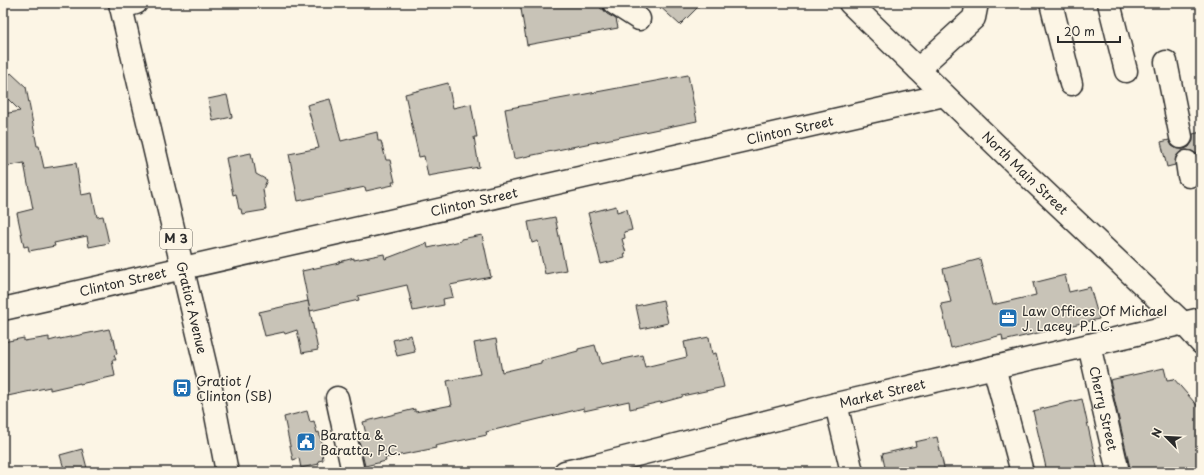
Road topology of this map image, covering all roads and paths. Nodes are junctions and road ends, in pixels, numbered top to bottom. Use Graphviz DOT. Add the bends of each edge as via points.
graph roads {
  1 [pos="614,3"];
  2 [pos="850,3"];
  3 [pos="977,3"];
  4 [pos="1051,3"];
  5 [pos="1109,3"];
  6 [pos="126,4"];
  7 [pos="639,19"];
  8 [pos="1166,62"];
  9 [pos="918,70"];
  10 [pos="1126,71"];
  11 [pos="1071,84"];
  12 [pos="944,95"];
  13 [pos="1181,137"];
  14 [pos="182,268"];
  15 [pos="3,309"];
  16 [pos="1192,321"];
  17 [pos="1201,343"];
  18 [pos="1089,345"];
  19 [pos="994,367"];
  20 [pos="337,398"];
  21 [pos="836,404"];
  22 [pos="598,469"];
  23 [pos="227,472"];
  24 [pos="353,472"];
  25 [pos="565,472"];
  26 [pos="852,472"];
  27 [pos="1022,472"];
  28 [pos="1118,472"];
  1 -- 7 [label="street"];
  2 -- 9 [label="street, North Main Street"];
  3 -- 9 [label="street" via="974,18"];
  4 -- 11 [label="street"];
  5 -- 10 [label="street"];
  6 -- 14 [label="street, Gratiot Avenue / M 3"];
  8 -- 13 [label="street"];
  9 -- 12 [label="street, North Main Street"];
  12 -- 14 [label="street, Clinton Street"];
  12 -- 16 [label="street, North Main Street"];
  14 -- 15 [label="street, Clinton Street"];
  14 -- 23 [label="street, Gratiot Avenue / M 3" via="211,389"];
  16 -- 17 [label="street, North Main Street"];
  16 -- 18 [label="street, Market Street"];
  18 -- 19 [label="street, Market Street"];
  18 -- 28 [label="street, Cherry Street"];
  19 -- 21 [label="street, Market Street"];
  19 -- 27 [label="street"];
  20 -- 24 [label="street"];
  21 -- 22 [label="street, Market Street"];
  21 -- 26 [label="street"];
  22 -- 25 [label="street, Market Street"];
}
